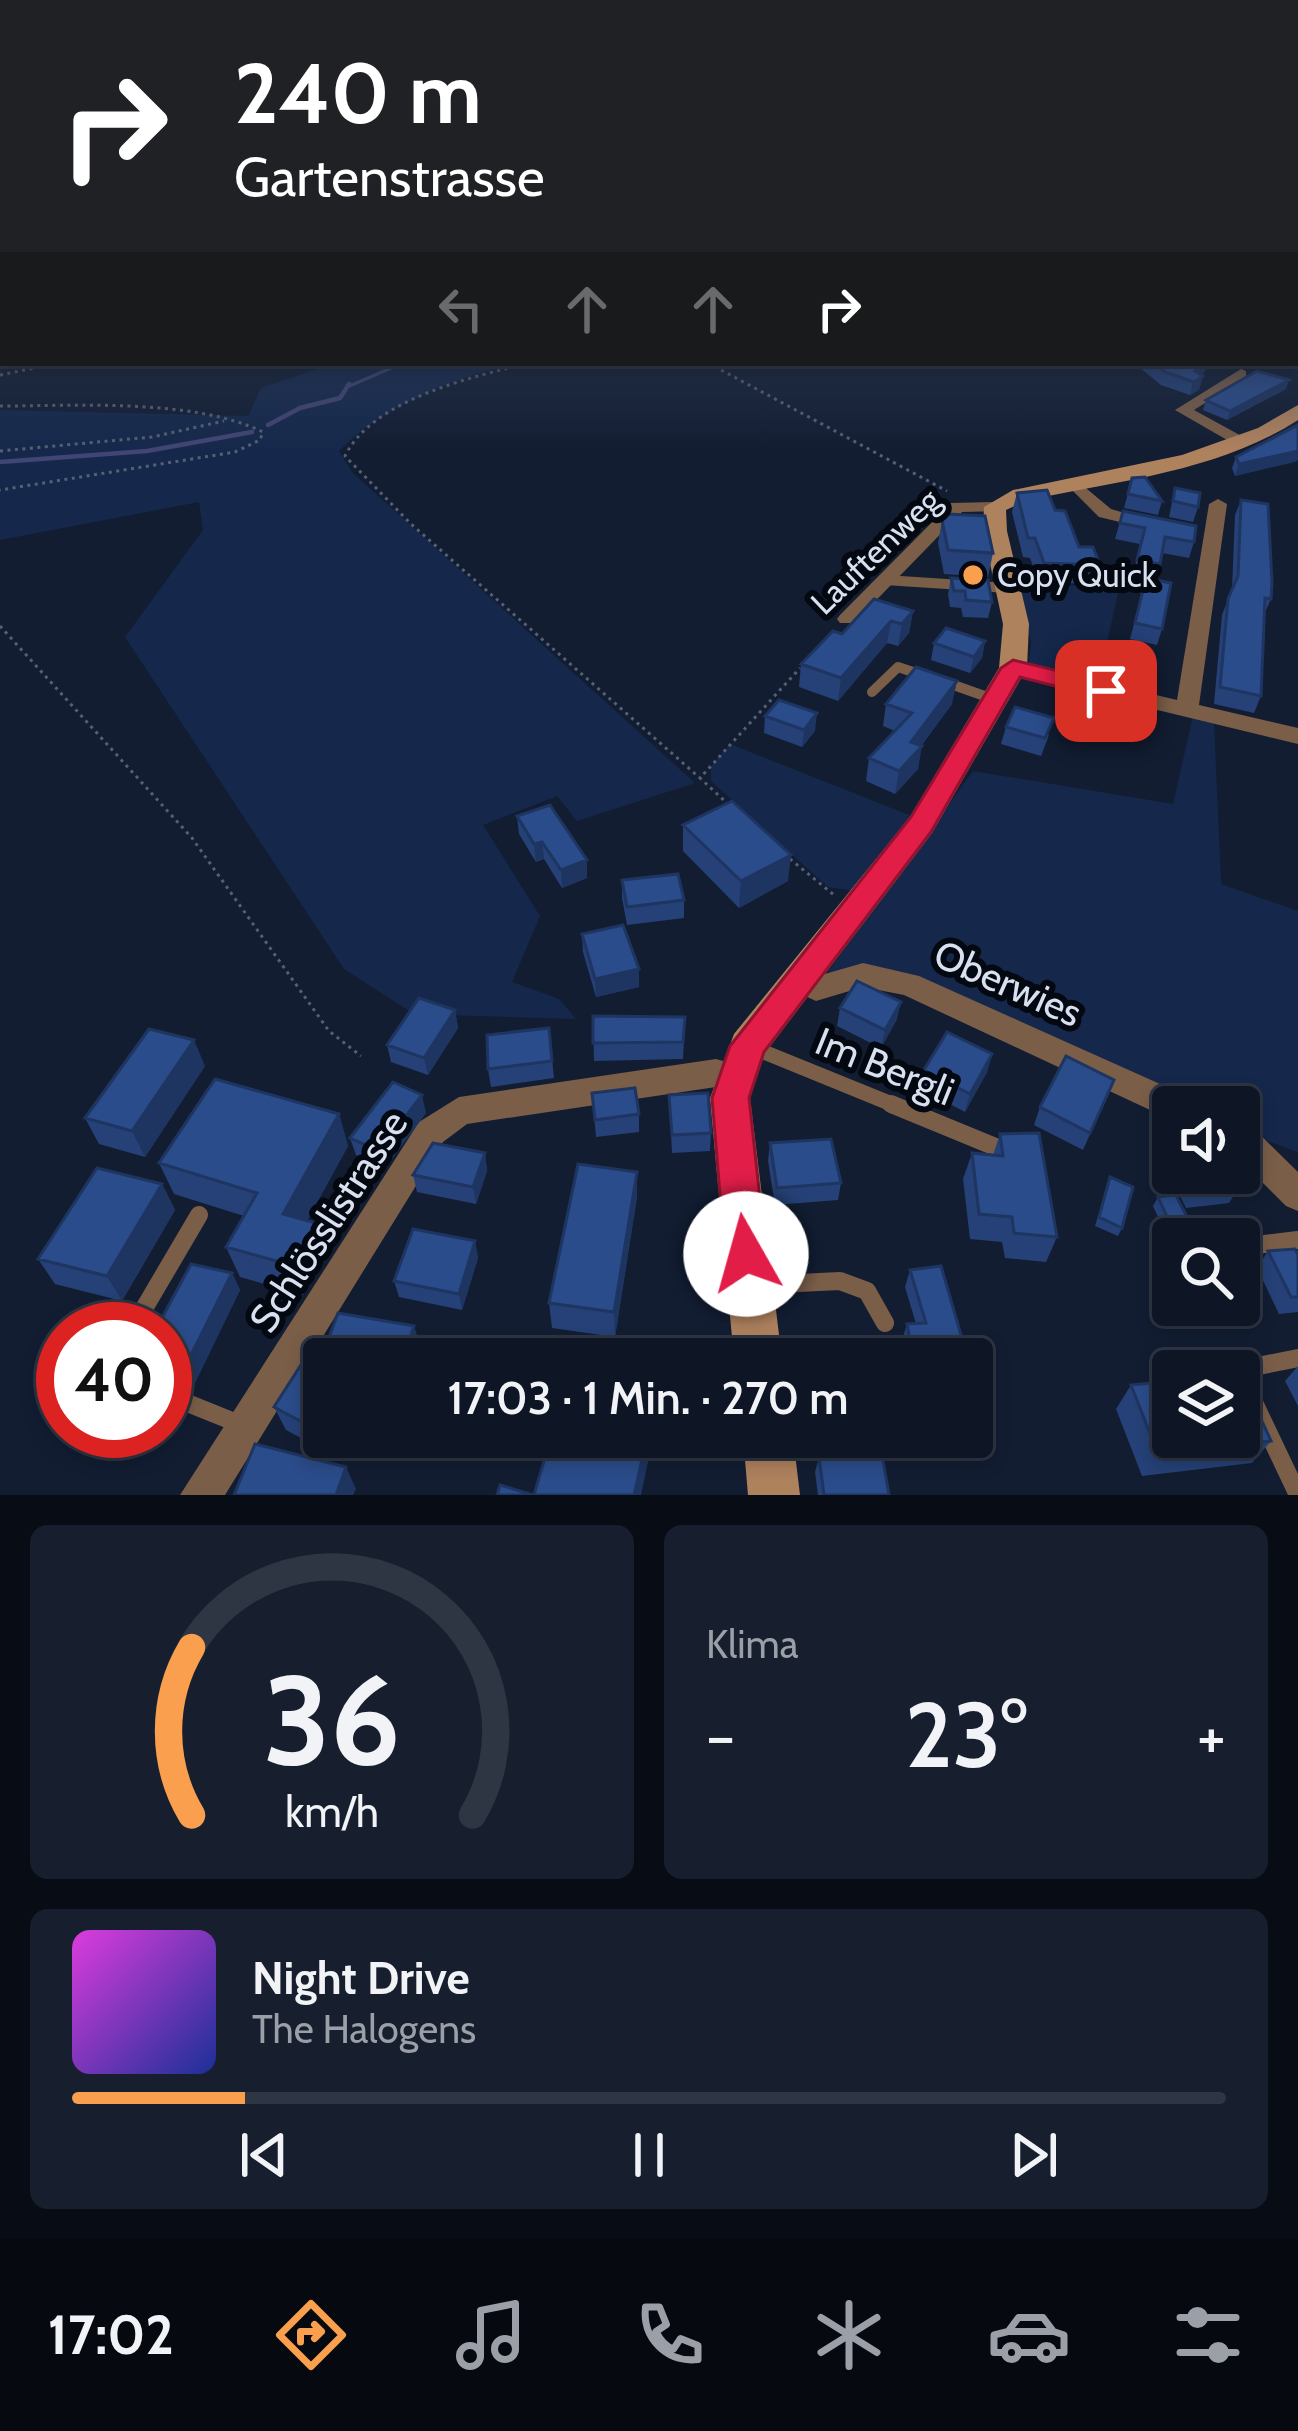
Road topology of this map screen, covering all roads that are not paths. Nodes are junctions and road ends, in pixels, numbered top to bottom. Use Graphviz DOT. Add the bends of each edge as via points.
graph roads {
  1 [pos="1241,374"];
  2 [pos="1298,412"];
  3 [pos="1236,445"];
  4 [pos="1076,484"];
  5 [pos="1218,504"];
  6 [pos="982,506"];
  7 [pos="1193,532"];
  8 [pos="885,580"];
  9 [pos="1008,588"];
  10 [pos="847,620"];
  11 [pos="1013,668"];
  12 [pos="872,692"];
  13 [pos="996,700"];
  14 [pos="1187,708"];
  15 [pos="1298,736"];
  16 [pos="800,981"];
  17 [pos="741,1061"];
  18 [pos="1152,1096"];
  19 [pos="998,1148"];
  20 [pos="1260,1158"];
  21 [pos="1298,1195"];
  22 [pos="199,1215"];
  23 [pos="1298,1240"];
  24 [pos="1260,1245"];
  25 [pos="750,1286"];
  26 [pos="148,1302"];
  27 [pos="885,1323"];
  28 [pos="756,1338"];
  29 [pos="1298,1358"];
  30 [pos="1260,1363"];
  31 [pos="192,1405"];
  32 [pos="1260,1415"];
  33 [pos="245,1426"];
  34 [pos="770,1458"];
  35 [pos="201,1495"];
  36 [pos="774,1495"];
  37 [pos="1298,1495"];
  1 -- 3 [label="street" via="1184,410"];
  2 -- 3 [label="street"];
  3 -- 4 [label="street"];
  4 -- 6 [label="street"];
  4 -- 7 [label="street" via="1106,513"];
  5 -- 7 [label="street"];
  6 -- 8 [label="street, Lauftenweg" via="946,516"];
  6 -- 9 [label="street" via="992,516"];
  7 -- 14 [label="street"];
  8 -- 9 [label="lane"];
  8 -- 10 [label="street, Lauftenweg"];
  9 -- 11 [label="street" via="1018,642"];
  11 -- 13 [label="street"];
  11 -- 14 [label="street"];
  12 -- 13 [label="lane" via="898,667"];
  13 -- 16 [label="street" via="945,789"];
  14 -- 15 [label="street"];
  16 -- 17 [label="street"];
  16 -- 18 [label="street, Oberwies" via="816,989 863,975 909,984"];
  17 -- 19 [label="lane, Im Bergli"];
  17 -- 25 [label="street" via="731,1128"];
  17 -- 33 [label="street, Schlösslistrasse" via="716,1073 459,1111 410,1161"];
  20 -- 21 [label="street"];
  22 -- 26 [label="lane"];
  23 -- 24 [label="lane"];
  25 -- 27 [label="lane" via="840,1281 866,1291"];
  25 -- 28 [label="street"];
  29 -- 30 [label="lane"];
  31 -- 33 [label="lane"];
  32 -- 37 [label="lane"];
  33 -- 35 [label="street, Schlösslistrasse"];
  34 -- 36 [label="street"];
}
